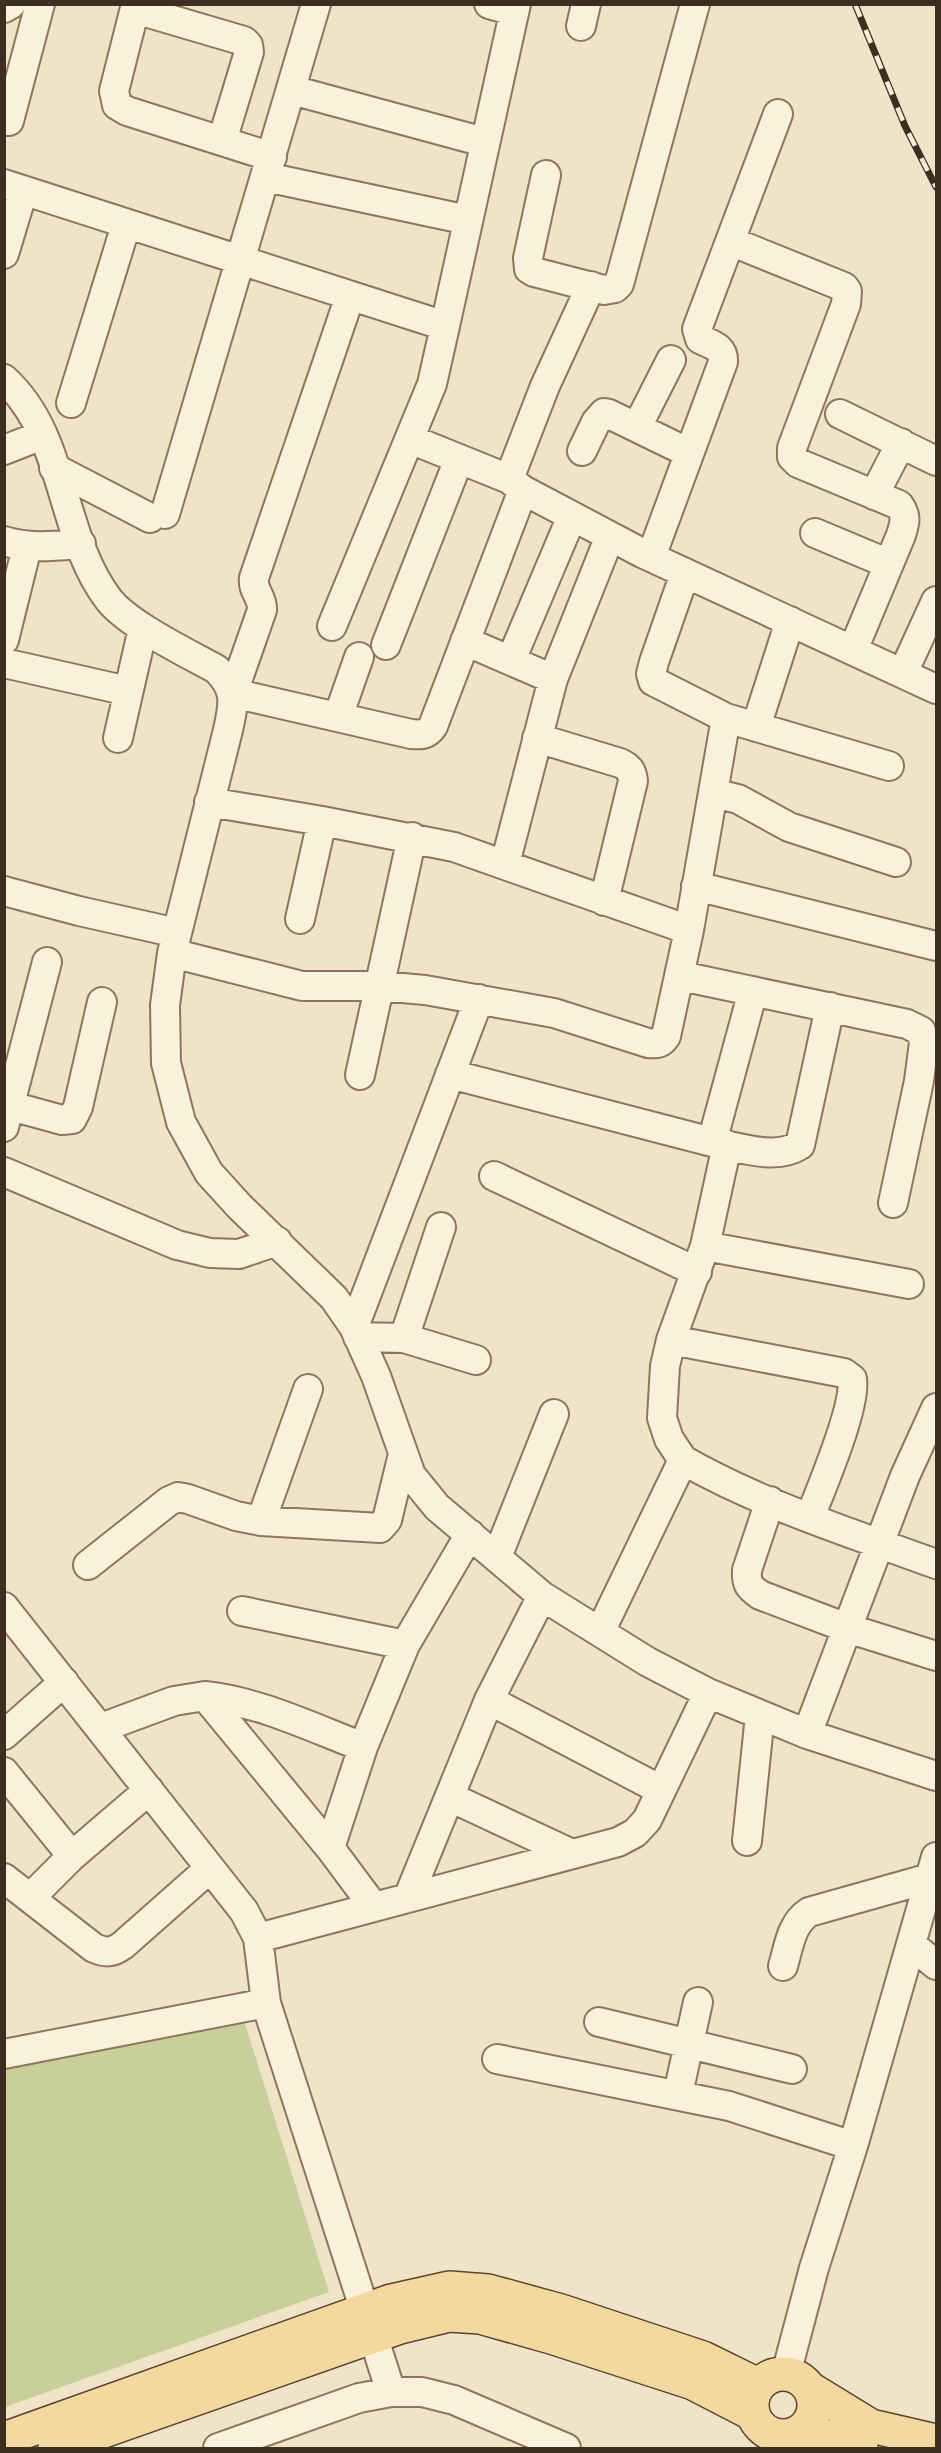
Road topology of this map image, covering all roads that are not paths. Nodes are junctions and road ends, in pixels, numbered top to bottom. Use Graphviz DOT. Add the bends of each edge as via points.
graph roads {
  1 [pos="11,4"];
  2 [pos="40,4"];
  3 [pos="316,4"];
  4 [pos="695,4"];
  5 [pos="136,7"];
  6 [pos="506,7"];
  7 [pos="4,8"];
  8 [pos="292,90"];
  9 [pos="778,114"];
  10 [pos="9,121"];
  11 [pos="222,141"];
  12 [pos="484,142"];
  13 [pos="269,167"];
  14 [pos="546,175"];
  15 [pos="14,188"];
  16 [pos="468,220"];
  17 [pos="126,225"];
  18 [pos="730,241"];
  19 [pos="4,254"];
  20 [pos="240,261"];
  21 [pos="591,286"];
  22 [pos="350,296"];
  23 [pos="445,326"];
  24 [pos="671,360"];
  25 [pos="4,380"];
  26 [pos="71,403"];
  27 [pos="840,414"];
  28 [pos="637,427"];
  29 [pos="42,435"];
  30 [pos="410,439"];
  31 [pos="901,443"];
  32 [pos="4,450"];
  33 [pos="582,451"];
  34 [pos="689,453"];
  35 [pos="459,459"];
  36 [pos="936,461"];
  37 [pos="54,468"];
  38 [pos="516,485"];
  39 [pos="874,495"];
  40 [pos="572,516"];
  41 [pos="815,533"];
  42 [pos="610,536"];
  43 [pos="16,544"];
  44 [pos="81,544"];
  45 [pos="651,557"];
  46 [pos="889,564"];
  47 [pos="685,573"];
  48 [pos="936,602"];
  49 [pos="790,621"];
  50 [pos="332,626"];
  51 [pos="143,628"];
  52 [pos="4,640"];
  53 [pos="465,641"];
  54 [pos="386,645"];
  55 [pos="853,650"];
  56 [pos="359,657"];
  57 [pos="511,660"];
  58 [pos="4,663"];
  59 [pos="903,673"];
  60 [pos="553,679"];
  61 [pos="936,689"];
  62 [pos="128,691"];
  63 [pos="233,693"];
  64 [pos="338,717"];
  65 [pos="726,718"];
  66 [pos="756,727"];
  67 [pos="118,738"];
  68 [pos="537,738"];
  69 [pos="889,766"];
  70 [pos="712,793"];
  71 [pos="209,802"];
  72 [pos="322,821"];
  73 [pos="412,837"];
  74 [pos="896,862"];
  75 [pos="506,864"];
  76 [pos="696,886"];
  77 [pos="4,891"];
  78 [pos="604,901"];
  79 [pos="300,919"];
  80 [pos="689,930"];
  81 [pos="174,943"];
  82 [pos="936,946"];
  83 [pos="47,962"];
  84 [pos="681,976"];
  85 [pos="380,986"];
  86 [pos="753,991"];
  87 [pos="479,999"];
  88 [pos="102,1002"];
  89 [pos="830,1007"];
  90 [pos="450,1074"];
  91 [pos="360,1075"];
  92 [pos="8,1117"];
  93 [pos="720,1143"];
  94 [pos="4,1172"];
  95 [pos="494,1176"];
  96 [pos="893,1203"];
  97 [pos="441,1227"];
  98 [pos="277,1241"];
  99 [pos="701,1259"];
  100 [pos="909,1284"];
  101 [pos="356,1332"];
  102 [pos="405,1338"];
  103 [pos="672,1340"];
  104 [pos="476,1360"];
  105 [pos="308,1389"];
  106 [pos="936,1408"];
  107 [pos="554,1414"];
  108 [pos="403,1454"];
  109 [pos="683,1460"];
  110 [pos="770,1501"];
  111 [pos="810,1517"];
  112 [pos="261,1521"];
  113 [pos="470,1534"];
  114 [pos="880,1543"];
  115 [pos="497,1557"];
  116 [pos="936,1564"];
  117 [pos="88,1565"];
  118 [pos="542,1596"];
  119 [pos="5,1608"];
  120 [pos="243,1611"];
  121 [pos="847,1628"];
  122 [pos="600,1632"];
  123 [pos="405,1645"];
  124 [pos="936,1656"];
  125 [pos="64,1682"];
  126 [pos="708,1693"];
  127 [pos="205,1696"];
  128 [pos="489,1700"];
  129 [pos="760,1714"];
  130 [pos="101,1728"];
  131 [pos="4,1734"];
  132 [pos="807,1734"];
  133 [pos="363,1748"];
  134 [pos="4,1772"];
  135 [pos="936,1776"];
  136 [pos="148,1790"];
  137 [pos="661,1790"];
  138 [pos="450,1797"];
  139 [pos="747,1841"];
  140 [pos="330,1848"];
  141 [pos="572,1854"];
  142 [pos="72,1856"];
  143 [pos="933,1867"];
  144 [pos="209,1869"];
  145 [pos="4,1878"];
  146 [pos="30,1898"];
  147 [pos="408,1898"];
  148 [pos="374,1907"];
  149 [pos="258,1938"];
  150 [pos="912,1944"];
  151 [pos="936,1965"];
  152 [pos="783,1966"];
  153 [pos="698,2002"];
  154 [pos="266,2003"];
  155 [pos="599,2022"];
  156 [pos="689,2043"];
  157 [pos="4,2054"];
  158 [pos="497,2060"];
  159 [pos="792,2069"];
  160 [pos="678,2094"];
  161 [pos="854,2146"];
  162 [pos="368,2323"];
  163 [pos="777,2390"];
  164 [pos="391,2392"];
  165 [pos="788,2438"];
  166 [pos="4,2439"];
  167 [pos="936,2441"];
  168 [pos="55,2448"];
  169 [pos="218,2448"];
  170 [pos="566,2448"];
  171 [pos="861,2448"];
  1 -- 7 [label="street"];
  2 -- 10 [label="street"];
  3 -- 8 [label="street"];
  4 -- 21 [label="street" via="619,284 611,290"];
  5 -- 11 [label="street" via="114,91 117,105"];
  5 -- 11 [label="street" via="244,40 248,45"];
  6 -- 12 [label="street"];
  8 -- 12 [label="street"];
  8 -- 13 [label="street"];
  9 -- 18 [label="street"];
  11 -- 13 [label="street"];
  12 -- 16 [label="street"];
  13 -- 16 [label="street"];
  13 -- 20 [label="street"];
  14 -- 21 [label="street" via="529,269"];
  15 -- 17 [label="street"];
  15 -- 19 [label="street"];
  16 -- 23 [label="street"];
  17 -- 20 [label="street"];
  17 -- 26 [label="street"];
  18 -- 34 [label="street" via="697,329 700,339 721,349 723,362"];
  18 -- 39 [label="street" via="847,291 846,304 792,457"];
  20 -- 22 [label="street"];
  20 -- 37 [label="street" via="157,516"];
  21 -- 38 [label="street" via="545,386"];
  22 -- 23 [label="street"];
  22 -- 63 [label="street" via="254,578 262,610"];
  23 -- 30 [label="street" via="432,384"];
  24 -- 28 [label="street"];
  25 -- 29 [label="street" via="17,391 37,420"];
  27 -- 31 [label="street"];
  28 -- 33 [label="street" via="604,413"];
  28 -- 34 [label="street"];
  29 -- 32 [label="street"];
  29 -- 37 [label="street"];
  30 -- 35 [label="street"];
  30 -- 50 [label="street"];
  31 -- 36 [label="street"];
  31 -- 39 [label="street"];
  34 -- 45 [label="street"];
  35 -- 38 [label="street"];
  35 -- 54 [label="street"];
  37 -- 44 [label="street"];
  38 -- 40 [label="street"];
  38 -- 53 [label="street"];
  39 -- 46 [label="street" via="898,505 905,513"];
  40 -- 42 [label="street"];
  40 -- 57 [label="street"];
  41 -- 46 [label="street"];
  42 -- 45 [label="street"];
  42 -- 60 [label="street"];
  43 -- 44 [label="street"];
  43 -- 52 [label="street"];
  44 -- 51 [label="street" via="92,575 111,602"];
  45 -- 47 [label="street"];
  46 -- 55 [label="street"];
  47 -- 49 [label="street"];
  47 -- 65 [label="street" via="651,674 653,681"];
  48 -- 59 [label="street"];
  49 -- 55 [label="street"];
  49 -- 66 [label="street"];
  51 -- 62 [label="street"];
  51 -- 63 [label="street" via="216,669"];
  53 -- 57 [label="street"];
  53 -- 64 [label="street" via="429,732 411,734"];
  55 -- 59 [label="street"];
  56 -- 64 [label="street"];
  57 -- 60 [label="street"];
  58 -- 62 [label="street"];
  59 -- 61 [label="street"];
  60 -- 68 [label="street"];
  62 -- 67 [label="street"];
  63 -- 64 [label="street"];
  63 -- 71 [label="street" via="233,710"];
  65 -- 66 [label="street"];
  65 -- 70 [label="street"];
  66 -- 69 [label="street"];
  68 -- 75 [label="street"];
  68 -- 78 [label="street" via="620,763 632,774"];
  70 -- 74 [label="street" via="738,799 789,827"];
  70 -- 76 [label="street"];
  71 -- 72 [label="street"];
  71 -- 81 [label="street"];
  72 -- 73 [label="street"];
  72 -- 79 [label="street"];
  73 -- 75 [label="street"];
  73 -- 85 [label="street"];
  75 -- 78 [label="street"];
  76 -- 80 [label="street"];
  76 -- 82 [label="street"];
  77 -- 81 [label="street"];
  78 -- 80 [label="street"];
  80 -- 84 [label="street"];
  81 -- 85 [label="street" via="302,986"];
  81 -- 98 [label="street" via="165,1005 166,1063 181,1122 209,1173"];
  83 -- 92 [label="street"];
  84 -- 86 [label="street"];
  84 -- 87 [label="street" via="666,1036 657,1044 554,1013"];
  85 -- 87 [label="street"];
  85 -- 91 [label="street"];
  86 -- 89 [label="street"];
  86 -- 93 [label="street"];
  87 -- 90 [label="street"];
  88 -- 92 [label="street" via="72,1119"];
  89 -- 93 [label="street" via="800,1146 778,1154"];
  89 -- 96 [label="street" via="907,1024 921,1031 924,1042 919,1081"];
  90 -- 93 [label="street"];
  90 -- 101 [label="street"];
  93 -- 99 [label="street"];
  94 -- 98 [label="street" via="177,1245 210,1253 239,1254"];
  95 -- 99 [label="street"];
  97 -- 102 [label="street"];
  98 -- 101 [label="street" via="334,1298"];
  99 -- 100 [label="street"];
  99 -- 103 [label="street"];
  101 -- 102 [label="street"];
  101 -- 108 [label="street"];
  102 -- 104 [label="street"];
  103 -- 109 [label="street" via="665,1366 662,1418 669,1439"];
  103 -- 111 [label="street" via="844,1373 852,1379 841,1435"];
  105 -- 112 [label="street"];
  106 -- 114 [label="street"];
  107 -- 115 [label="street"];
  108 -- 112 [label="street" via="387,1520 380,1528"];
  108 -- 113 [label="street" via="411,1476 437,1507"];
  109 -- 110 [label="street"];
  109 -- 122 [label="street"];
  110 -- 111 [label="street"];
  110 -- 121 [label="street" via="747,1570 749,1588"];
  111 -- 114 [label="street"];
  112 -- 117 [label="street" via="178,1497"];
  113 -- 115 [label="street"];
  113 -- 123 [label="street"];
  114 -- 116 [label="street"];
  114 -- 121 [label="street"];
  115 -- 118 [label="street"];
  118 -- 122 [label="street"];
  118 -- 128 [label="street"];
  119 -- 125 [label="street"];
  120 -- 123 [label="street"];
  121 -- 124 [label="street"];
  121 -- 132 [label="street"];
  122 -- 126 [label="street"];
  123 -- 133 [label="street"];
  125 -- 130 [label="street"];
  125 -- 131 [label="street"];
  126 -- 129 [label="street"];
  126 -- 137 [label="street"];
  127 -- 130 [label="street" via="174,1701"];
  127 -- 133 [label="street" via="262,1708"];
  127 -- 140 [label="street"];
  128 -- 137 [label="street"];
  128 -- 138 [label="street"];
  129 -- 132 [label="street"];
  129 -- 139 [label="street"];
  130 -- 136 [label="street"];
  132 -- 135 [label="street"];
  133 -- 140 [label="street"];
  134 -- 142 [label="street"];
  136 -- 142 [label="street"];
  136 -- 144 [label="street"];
  137 -- 141 [label="street" via="647,1820 635,1833 618,1842"];
  138 -- 141 [label="street"];
  138 -- 147 [label="street"];
  140 -- 148 [label="street"];
  141 -- 147 [label="street"];
  142 -- 146 [label="street"];
  143 -- 150 [label="street"];
  143 -- 152 [label="street" via="809,1912 794,1929"];
  144 -- 146 [label="street" via="114,1952 94,1948"];
  144 -- 149 [label="street" via="244,1911"];
  145 -- 146 [label="street"];
  147 -- 148 [label="street"];
  148 -- 149 [label="street"];
  149 -- 154 [label="street"];
  150 -- 151 [label="street"];
  150 -- 161 [label="street"];
  153 -- 156 [label="street"];
  154 -- 157 [label="street"];
  154 -- 162 [label="street"];
  155 -- 156 [label="street"];
  156 -- 159 [label="street"];
  156 -- 160 [label="street"];
  158 -- 160 [label="street"];
  160 -- 161 [label="street" via="773,2118"];
  161 -- 163 [label="street"];
  162 -- 163 [label="main road" via="400,2327 449,2315 480,2317 693,2383"];
  162 -- 164 [label="street"];
  162 -- 166 [label="main road"];
  162 -- 168 [label="main road"];
  163 -- 165 [label="main road" via="764,2430"];
  163 -- 165 [label="main road" via="813,2396 813,2414"];
  163 -- 167 [label="main road" via="871,2426"];
  164 -- 169 [label="street" via="359,2398"];
  164 -- 170 [label="street" via="422,2392 454,2400"];
  165 -- 171 [label="main road"];
}
